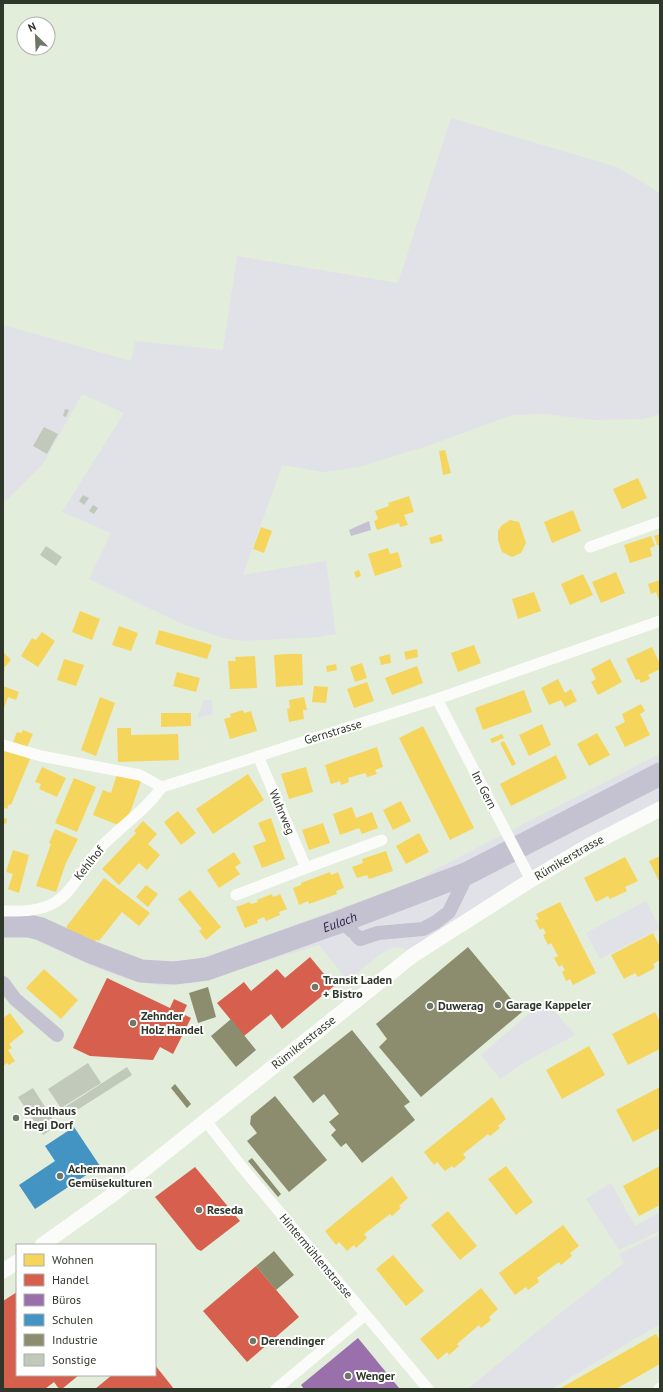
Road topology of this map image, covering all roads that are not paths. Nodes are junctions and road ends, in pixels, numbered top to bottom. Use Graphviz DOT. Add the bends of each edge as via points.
graph roads {
  1 [pos="660,522"];
  2 [pos="590,547"];
  3 [pos="660,621"];
  4 [pos="438,699"];
  5 [pos="3,745"];
  6 [pos="258,756"];
  7 [pos="162,787"];
  8 [pos="660,809"];
  9 [pos="382,840"];
  10 [pos="306,868"];
  11 [pos="531,880"];
  12 [pos="236,895"];
  13 [pos="3,911"];
  14 [pos="206,1121"];
  15 [pos="43,1244"];
  16 [pos="16,1263"];
  17 [pos="3,1270"];
  18 [pos="365,1315"];
  19 [pos="276,1389"];
  20 [pos="428,1389"];
  1 -- 2 [label="street"];
  3 -- 4 [label="street, Gernstrasse"];
  4 -- 6 [label="street, Gernstrasse"];
  4 -- 11 [label="street, Im Gern"];
  5 -- 7 [label="street" via="41,756 136,774 149,778"];
  6 -- 7 [label="street, Gernstrasse"];
  6 -- 10 [label="street, Wuhrweg"];
  7 -- 13 [label="street, Kehlhof" via="144,809 103,846 56,902 36,910"];
  8 -- 11 [label="main road, Rümikerstrasse" via="588,846"];
  9 -- 10 [label="street"];
  10 -- 12 [label="street"];
  11 -- 14 [label="main road, Rümikerstrasse" via="412,956"];
  14 -- 15 [label="main road, Rümikerstrasse" via="115,1193"];
  14 -- 18 [label="street, Hintermühlenstrasse"];
  16 -- 17 [label="main road"];
  18 -- 19 [label="street"];
  18 -- 20 [label="street, Hintermühlenstrasse"];
}
